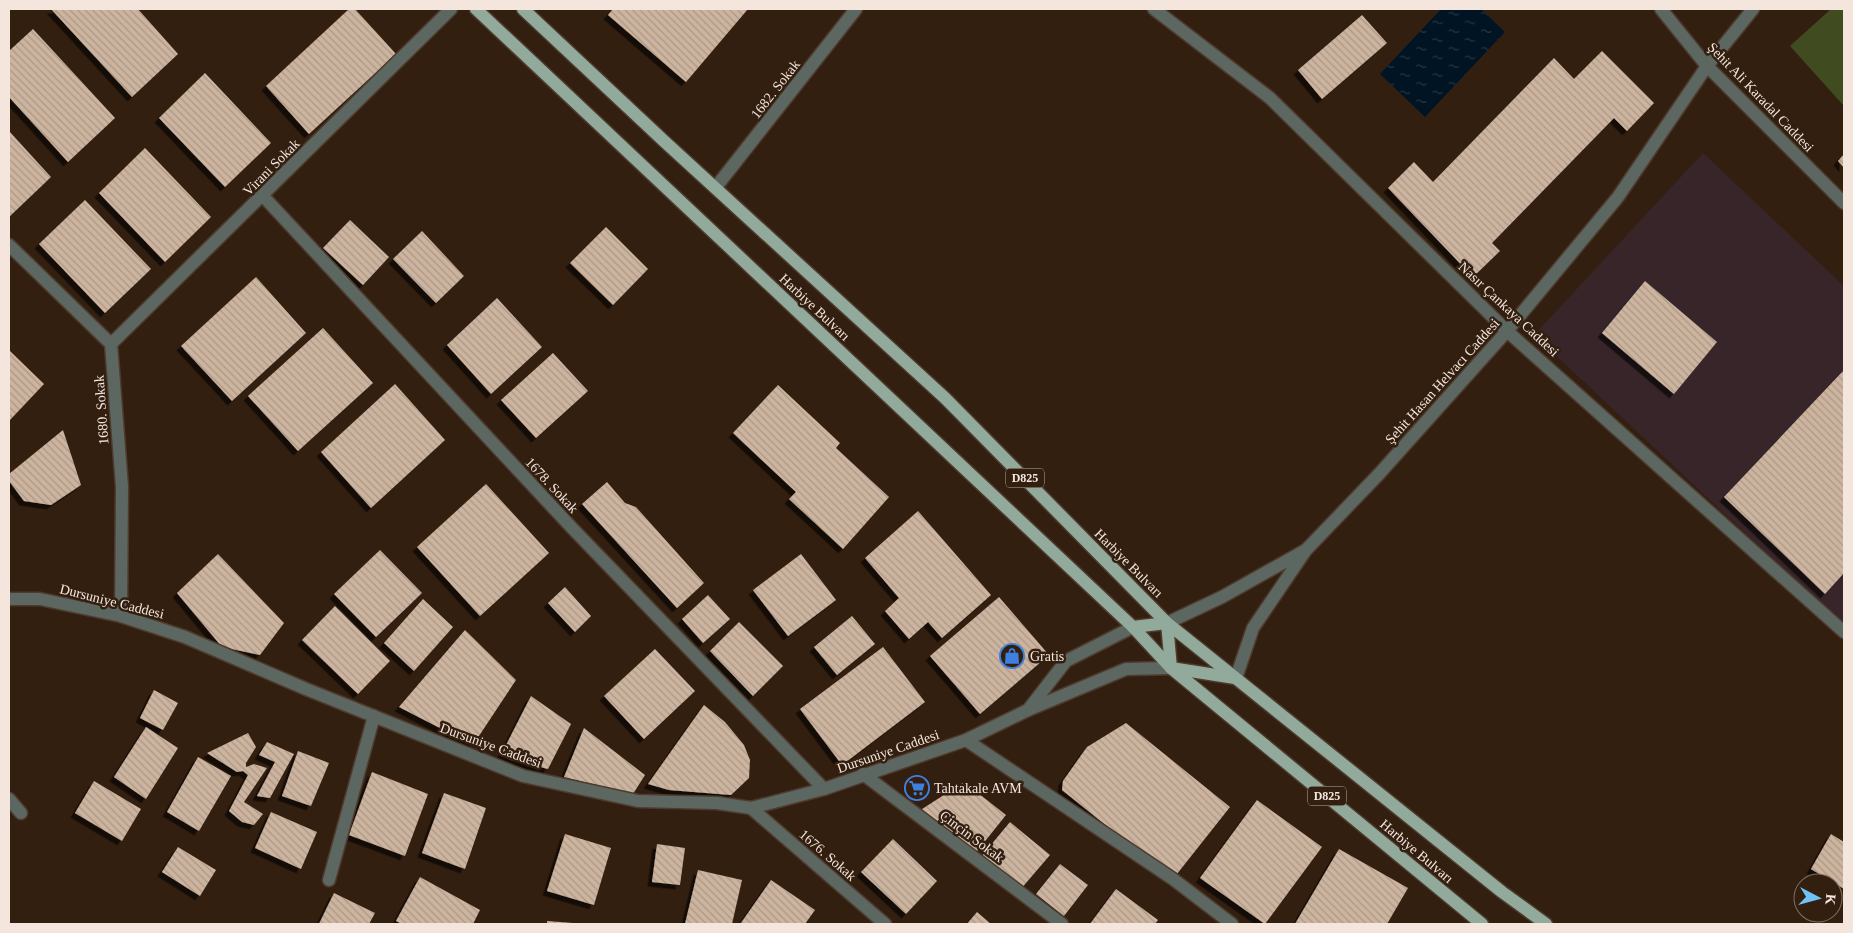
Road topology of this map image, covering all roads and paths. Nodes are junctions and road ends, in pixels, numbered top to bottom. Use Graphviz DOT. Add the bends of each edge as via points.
graph roads {
  1 [pos="451,9"];
  2 [pos="476,9"];
  3 [pos="524,9"];
  4 [pos="856,9"];
  5 [pos="1154,9"];
  6 [pos="1661,9"];
  7 [pos="1754,9"];
  8 [pos="1706,66"];
  9 [pos="716,187"];
  10 [pos="263,196"];
  11 [pos="1844,203"];
  12 [pos="9,245"];
  13 [pos="1507,331"];
  14 [pos="111,344"];
  15 [pos="1306,550"];
  16 [pos="9,600"];
  17 [pos="121,616"];
  18 [pos="1167,623"];
  19 [pos="1133,627"];
  20 [pos="1844,632"];
  21 [pos="1171,668"];
  22 [pos="1236,678"];
  23 [pos="1028,710"];
  24 [pos="374,716"];
  25 [pos="966,740"];
  26 [pos="863,774"];
  27 [pos="824,789"];
  28 [pos="9,799"];
  29 [pos="751,808"];
  30 [pos="21,813"];
  31 [pos="329,880"];
  32 [pos="885,924"];
  33 [pos="1062,924"];
  34 [pos="1232,924"];
  35 [pos="1482,924"];
  36 [pos="1546,924"];
  1 -- 10 [label="street, Virani Sokak"];
  2 -- 19 [label="main road, Harbiye Bulvarı / D825"];
  3 -- 9 [label="main road, Harbiye Bulvarı / D825"];
  4 -- 9 [label="street, 1682. Sokak"];
  5 -- 13 [label="street, Nasır Çankaya Caddesi" via="1270,98"];
  6 -- 8 [label="street, Şehit Ali Karadal Caddesi"];
  7 -- 8 [label="street, Şehit Hasan Helvacı Caddesi"];
  8 -- 11 [label="street, Şehit Ali Karadal Caddesi"];
  8 -- 13 [label="street, Şehit Hasan Helvacı Caddesi" via="1618,197"];
  9 -- 18 [label="main road, Harbiye Bulvarı / D825" via="945,398"];
  10 -- 14 [label="street, Virani Sokak"];
  10 -- 27 [label="street, 1678. Sokak" via="573,529"];
  12 -- 14 [label="street"];
  13 -- 15 [label="street, Şehit Hasan Helvacı Caddesi"];
  13 -- 20 [label="street, Nasır Çankaya Caddesi"];
  14 -- 17 [label="street, 1680. Sokak" via="122,487"];
  15 -- 18 [label="street, Şehit Hasan Helvacı Caddesi" via="1222,597"];
  15 -- 22 [label="street, Şehit Hasan Helvacı Caddesi" via="1253,628"];
  16 -- 17 [label="street, Dursuniye Caddesi" via="40,599"];
  17 -- 24 [label="street, Dursuniye Caddesi" via="185,637"];
  18 -- 19 [label="main road"];
  18 -- 21 [label="main road"];
  18 -- 22 [label="main road, Harbiye Bulvarı / D825"];
  19 -- 21 [label="main road, Harbiye Bulvarı / D825"];
  19 -- 23 [label="street, Dursuniye Caddesi" via="1066,661"];
  21 -- 22 [label="main road"];
  21 -- 23 [label="street, Dursuniye Caddesi" via="1126,669"];
  21 -- 35 [label="main road, Harbiye Bulvarı / D825"];
  22 -- 36 [label="main road, Harbiye Bulvarı / D825" via="1494,886"];
  23 -- 25 [label="street, Dursuniye Caddesi"];
  24 -- 29 [label="street, Dursuniye Caddesi" via="523,776 638,801 716,803"];
  24 -- 31 [label="street"];
  25 -- 26 [label="street, Dursuniye Caddesi"];
  25 -- 34 [label="street" via="1173,879"];
  26 -- 27 [label="street, Dursuniye Caddesi"];
  26 -- 33 [label="street, Çinçin Sokak"];
  27 -- 29 [label="street, Dursuniye Caddesi"];
  28 -- 30 [label="street"];
  29 -- 32 [label="street, 1676. Sokak"];
}
